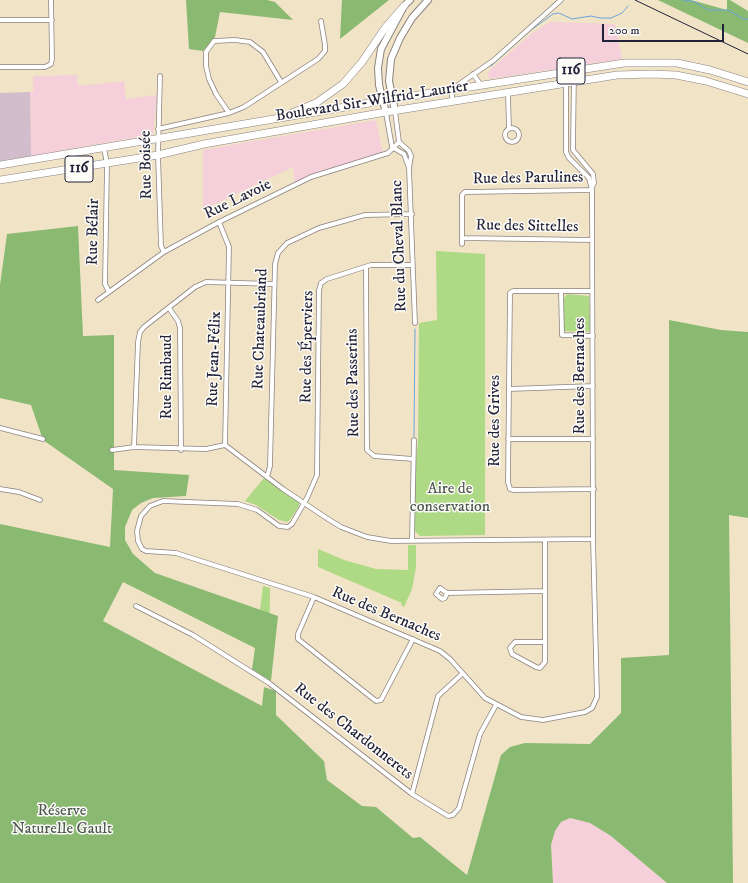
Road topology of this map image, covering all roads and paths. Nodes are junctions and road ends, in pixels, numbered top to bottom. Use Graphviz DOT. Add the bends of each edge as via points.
graph roads {
  1 [pos="51,0"];
  2 [pos="410,0"];
  3 [pos="428,0"];
  4 [pos="561,0"];
  5 [pos="404,6"];
  6 [pos="0,20"];
  7 [pos="52,20"];
  8 [pos="322,20"];
  9 [pos="0,67"];
  10 [pos="570,71"];
  11 [pos="474,74"];
  12 [pos="160,76"];
  13 [pos="281,82"];
  14 [pos="748,82"];
  15 [pos="570,83"];
  16 [pos="481,86"];
  17 [pos="451,90"];
  18 [pos="508,94"];
  19 [pos="748,94"];
  20 [pos="393,99"];
  21 [pos="383,101"];
  22 [pos="453,103"];
  23 [pos="396,112"];
  24 [pos="229,113"];
  25 [pos="386,114"];
  26 [pos="266,120"];
  27 [pos="158,129"];
  28 [pos="509,129"];
  29 [pos="158,140"];
  30 [pos="399,142"];
  31 [pos="566,143"];
  32 [pos="573,143"];
  33 [pos="104,148"];
  34 [pos="394,149"];
  35 [pos="158,155"];
  36 [pos="107,164"];
  37 [pos="0,165"];
  38 [pos="409,168"];
  39 [pos="0,180"];
  40 [pos="592,189"];
  41 [pos="412,214"];
  42 [pos="219,222"];
  43 [pos="462,238"];
  44 [pos="592,240"];
  45 [pos="462,244"];
  46 [pos="164,252"];
  47 [pos="412,265"];
  48 [pos="366,267"];
  49 [pos="229,282"];
  50 [pos="274,284"];
  51 [pos="109,292"];
  52 [pos="561,292"];
  53 [pos="592,292"];
  54 [pos="98,300"];
  55 [pos="169,308"];
  56 [pos="415,323"];
  57 [pos="593,336"];
  58 [pos="593,386"];
  59 [pos="509,389"];
  60 [pos="0,428"];
  61 [pos="42,439"];
  62 [pos="508,439"];
  63 [pos="593,439"];
  64 [pos="414,440"];
  65 [pos="225,445"];
  66 [pos="134,447"];
  67 [pos="112,450"];
  68 [pos="181,450"];
  69 [pos="413,459"];
  70 [pos="268,477"];
  71 [pos="0,489"];
  72 [pos="594,489"];
  73 [pos="40,500"];
  74 [pos="305,503"];
  75 [pos="593,539"];
  76 [pos="412,540"];
  77 [pos="545,540"];
  78 [pos="545,591"];
  79 [pos="447,593"];
  80 [pos="314,597"];
  81 [pos="136,606"];
  82 [pos="413,639"];
  83 [pos="545,642"];
  84 [pos="462,674"];
  85 [pos="496,705"];
  86 [pos="412,794"];
  1 -- 7 [label="street"];
  2 -- 5 [label="street"];
  3 -- 20 [label="street" via="412,18 391,59 389,81"];
  4 -- 11 [label="street" via="517,41"];
  5 -- 21 [label="street" via="381,49 378,68"];
  5 -- 26 [label="main road" via="343,84 316,103"];
  6 -- 7 [label="street"];
  7 -- 9 [label="street" via="50,65"];
  8 -- 13 [label="street" via="325,51 318,59"];
  10 -- 14 [label="main road, Boulevard Sir-Wilfrid-Laurier / 116" via="624,63 677,63"];
  10 -- 15 [label="street, Rue des Bernaches"];
  10 -- 15 [label="street, Rue des Bernaches"];
  10 -- 16 [label="main road, Boulevard Sir-Wilfrid-Laurier / 116"];
  11 -- 16 [label="street"];
  11 -- 17 [label="street"];
  12 -- 27 [label="street, Rue Boisée"];
  13 -- 24 [label="street" via="244,107"];
  13 -- 24 [label="street" via="263,52 250,42 214,41 206,52 206,66 214,89"];
  15 -- 18 [label="main road, Boulevard Sir-Wilfrid-Laurier / 116"];
  15 -- 19 [label="main road, Boulevard Sir-Wilfrid-Laurier / 116" via="617,76 662,74 706,81"];
  15 -- 31 [label="street, Rue des Bernaches"];
  15 -- 32 [label="street, Rue des Bernaches"];
  16 -- 17 [label="main road, Boulevard Sir-Wilfrid-Laurier / 116"];
  17 -- 20 [label="main road, Boulevard Sir-Wilfrid-Laurier / 116"];
  17 -- 22 [label="street"];
  18 -- 22 [label="main road, Boulevard Sir-Wilfrid-Laurier / 116"];
  18 -- 28 [label="street"];
  20 -- 21 [label="main road, Boulevard Sir-Wilfrid-Laurier / 116"];
  20 -- 23 [label="street"];
  21 -- 25 [label="street"];
  21 -- 26 [label="main road, Boulevard Sir-Wilfrid-Laurier / 116"];
  22 -- 23 [label="main road, Boulevard Sir-Wilfrid-Laurier / 116"];
  23 -- 25 [label="main road, Boulevard Sir-Wilfrid-Laurier / 116"];
  23 -- 30 [label="street"];
  24 -- 27 [label="street"];
  25 -- 34 [label="street"];
  25 -- 35 [label="main road, Boulevard Sir-Wilfrid-Laurier / 116" via="212,142"];
  26 -- 29 [label="main road, Boulevard Sir-Wilfrid-Laurier / 116"];
  27 -- 29 [label="street, Rue Boisée"];
  29 -- 33 [label="main road, Boulevard Sir-Wilfrid-Laurier / 116"];
  29 -- 35 [label="street, Rue Boisée"];
  30 -- 34 [label="street, Rue Lavoie"];
  30 -- 38 [label="street, Rue du Cheval Blanc" via="411,153"];
  31 -- 32 [label="street"];
  31 -- 40 [label="street, Rue des Bernaches" via="567,155 589,178"];
  32 -- 40 [label="street, Rue des Bernaches" via="574,153 593,174"];
  33 -- 36 [label="street, Rue Bélair"];
  33 -- 37 [label="main road, Boulevard Sir-Wilfrid-Laurier / 116"];
  34 -- 38 [label="street, Rue du Cheval Blanc" via="404,154"];
  34 -- 42 [label="street, Rue Lavoie" via="383,155 311,178"];
  35 -- 36 [label="main road, Boulevard Sir-Wilfrid-Laurier / 116"];
  35 -- 46 [label="street, Rue Boisée" via="161,246"];
  36 -- 39 [label="main road, Boulevard Sir-Wilfrid-Laurier / 116"];
  36 -- 51 [label="street, Rue Bélair" via="105,284"];
  38 -- 41 [label="street, Rue du Cheval Blanc"];
  40 -- 43 [label="street, Rue des Parulines" via="465,192 462,195"];
  40 -- 44 [label="street, Rue des Bernaches"];
  41 -- 47 [label="street, Rue du Cheval Blanc"];
  41 -- 50 [label="street, Rue Chateaubriand" via="365,216 319,228 287,243 280,249 276,258"];
  42 -- 46 [label="street, Rue Lavoie"];
  42 -- 49 [label="street, Rue Jean-Félix" via="229,247"];
  43 -- 44 [label="street, Rue des Sittelles"];
  43 -- 45 [label="street"];
  44 -- 53 [label="street, Rue des Bernaches"];
  46 -- 51 [label="street, Rue Lavoie"];
  47 -- 48 [label="street, Rue des Éperviers"];
  47 -- 56 [label="street, Rue du Cheval Blanc"];
  48 -- 69 [label="street, Rue des Passerins" via="367,450 374,456"];
  48 -- 74 [label="street, Rue des Éperviers" via="328,279 320,287 318,459 314,484"];
  49 -- 50 [label="street"];
  49 -- 55 [label="street" via="213,281 201,284"];
  49 -- 65 [label="street, Rue Jean-Félix"];
  50 -- 70 [label="street, Rue Chateaubriand"];
  51 -- 54 [label="street, Rue Lavoie"];
  52 -- 53 [label="street"];
  52 -- 57 [label="street" via="562,335"];
  52 -- 59 [label="street, Rue des Grives" via="510,293"];
  53 -- 57 [label="street, Rue des Bernaches"];
  55 -- 66 [label="street" via="144,327 139,336"];
  55 -- 68 [label="street, Rue Rimbaud" via="180,328"];
  57 -- 58 [label="street, Rue des Bernaches"];
  58 -- 59 [label="street"];
  58 -- 63 [label="street, Rue des Bernaches"];
  59 -- 62 [label="street, Rue des Grives"];
  60 -- 61 [label="street"];
  62 -- 63 [label="street"];
  62 -- 72 [label="street, Rue des Grives" via="510,488"];
  63 -- 72 [label="street, Rue des Bernaches"];
  64 -- 69 [label="street"];
  65 -- 68 [label="street"];
  65 -- 70 [label="street"];
  66 -- 67 [label="street"];
  66 -- 68 [label="street"];
  69 -- 76 [label="street"];
  70 -- 74 [label="street"];
  71 -- 73 [label="street" via="19,492"];
  72 -- 75 [label="street, Rue des Bernaches"];
  74 -- 76 [label="street" via="354,533 378,539"];
  74 -- 80 [label="street, Rue des Bernaches" via="292,524 284,527 252,508 238,504 163,501 150,506 141,516 137,531 138,542 146,551 176,553"];
  75 -- 77 [label="street"];
  75 -- 85 [label="street, Rue des Bernaches" via="597,697 594,704 585,712 543,720 521,717"];
  76 -- 77 [label="street"];
  77 -- 78 [label="street"];
  78 -- 79 [label="street"];
  78 -- 83 [label="street"];
  80 -- 82 [label="street, Rue des Bernaches"];
  80 -- 82 [label="street" via="298,639 376,701 381,700"];
  81 -- 86 [label="street, Rue des Chardonnerets" via="193,635 269,683"];
  82 -- 84 [label="street, Rue des Bernaches" via="445,654"];
  83 -- 83 [label="street" via="545,662 540,668 512,654 510,648 515,642"];
  84 -- 85 [label="street, Rue des Bernaches" via="481,695"];
  84 -- 86 [label="street" via="438,696"];
  85 -- 86 [label="street, Rue des Chardonnerets" via="480,734 456,812 448,816"];
}
